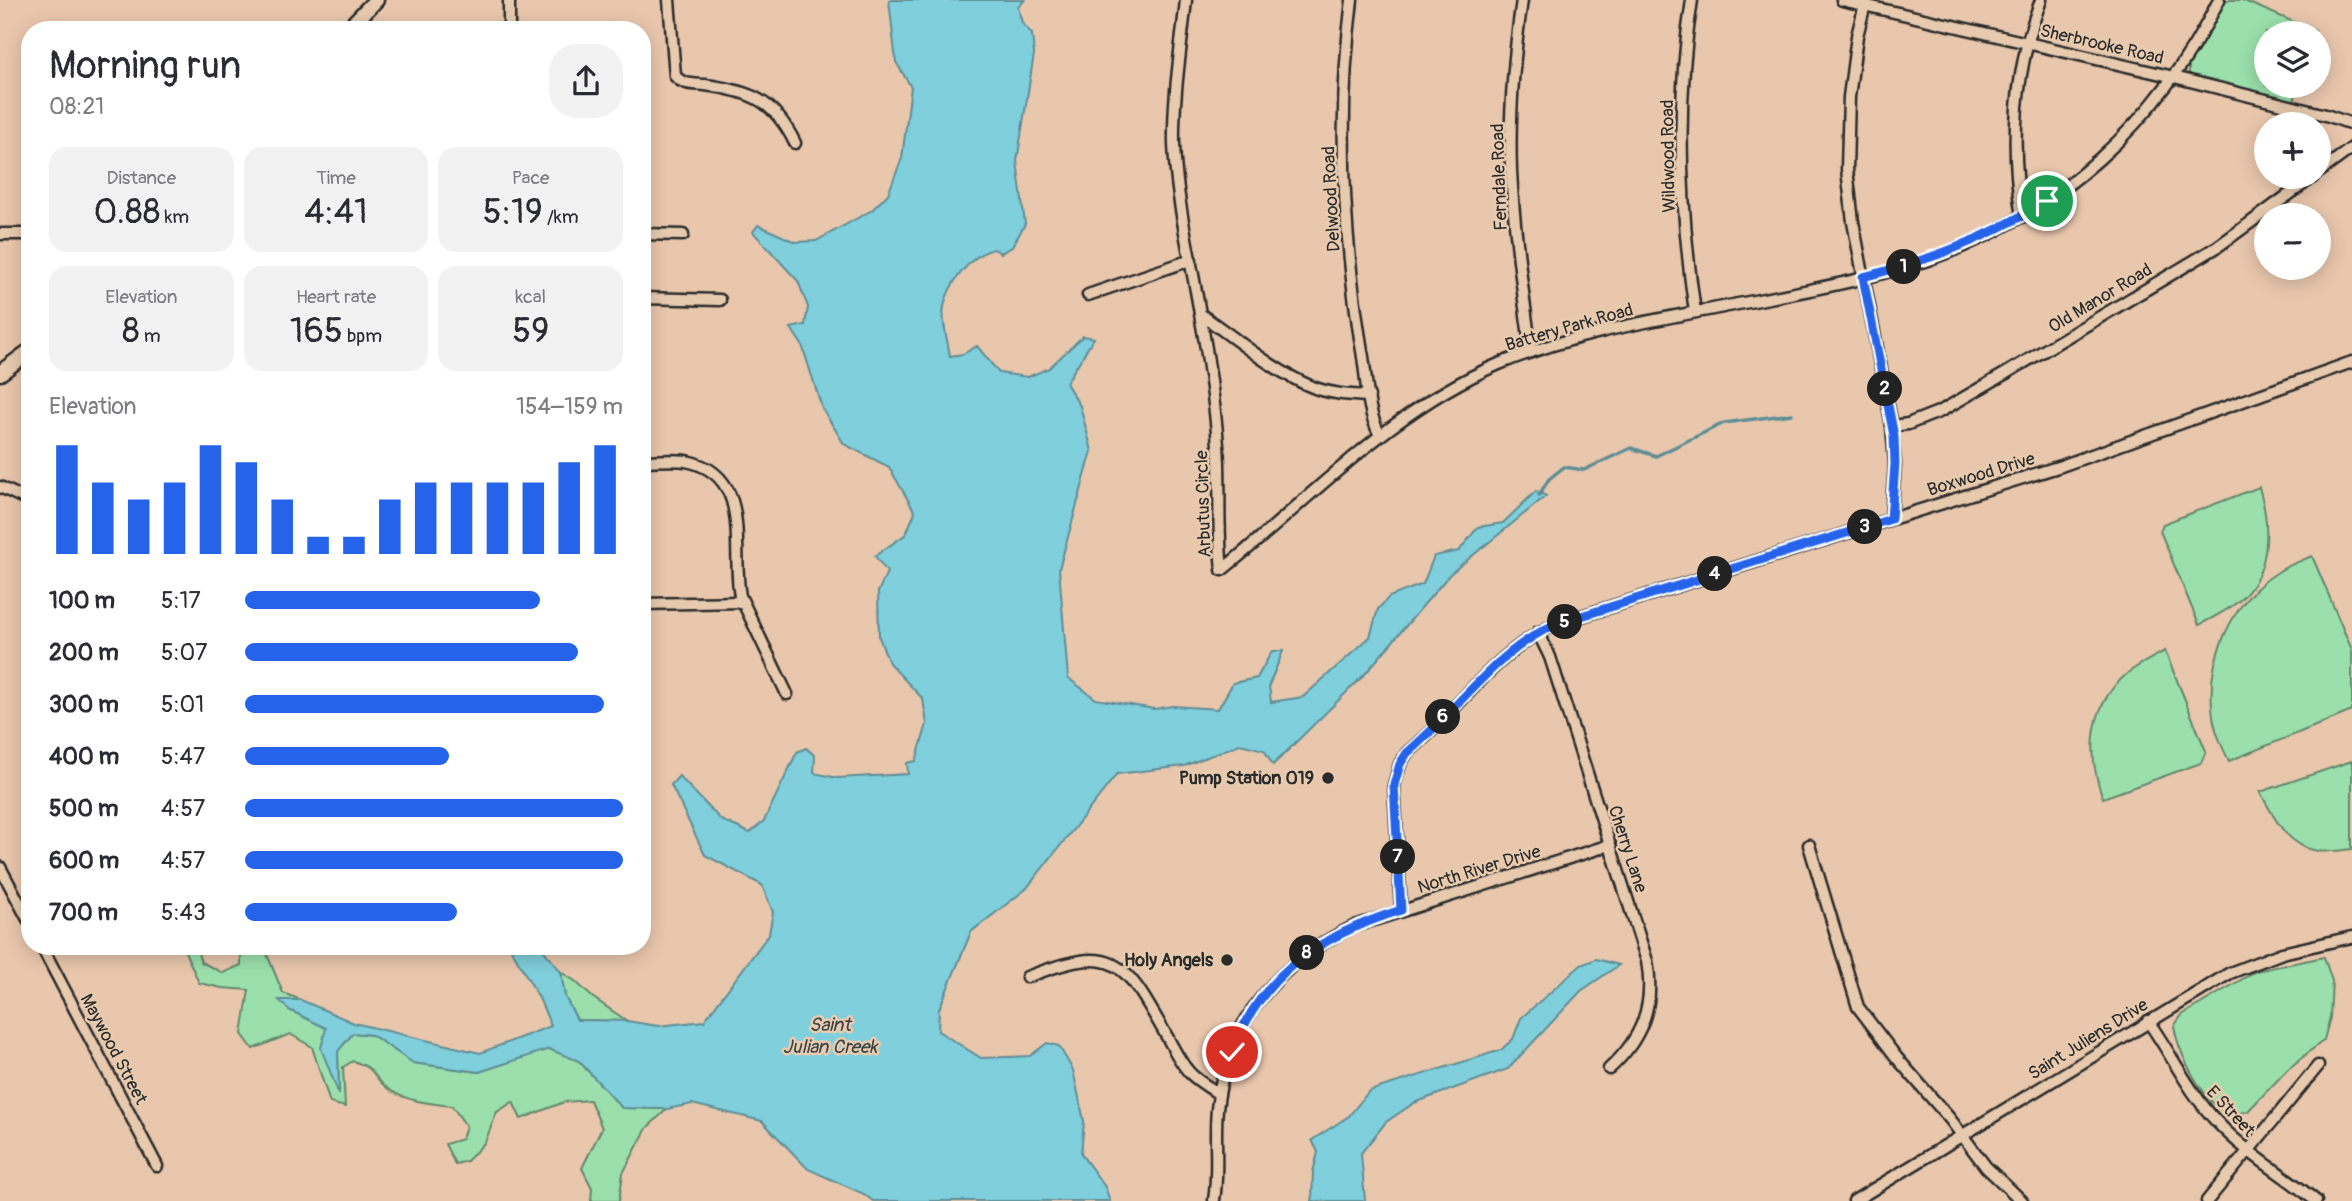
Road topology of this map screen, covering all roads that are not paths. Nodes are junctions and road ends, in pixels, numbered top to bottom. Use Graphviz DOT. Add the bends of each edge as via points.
graph roads {
  1 [pos="376,0"];
  2 [pos="509,0"];
  3 [pos="1185,0"];
  4 [pos="1352,0"];
  5 [pos="1522,0"];
  6 [pos="1692,0"];
  7 [pos="1842,0"];
  8 [pos="2040,0"];
  9 [pos="2219,0"];
  10 [pos="1865,3"];
  11 [pos="669,4"];
  12 [pos="356,21"];
  13 [pos="509,21"];
  14 [pos="2026,42"];
  15 [pos="2174,77"];
  16 [pos="2352,124"];
  17 [pos="795,143"];
  18 [pos="2352,148"];
  19 [pos="2331,163"];
  20 [pos="2297,189"];
  21 [pos="2022,217"];
  22 [pos="0,234"];
  23 [pos="21,234"];
  24 [pos="651,234"];
  25 [pos="683,235"];
  26 [pos="1191,260"];
  27 [pos="1863,277"];
  28 [pos="1088,295"];
  29 [pos="651,298"];
  30 [pos="720,300"];
  31 [pos="1695,312"];
  32 [pos="1200,314"];
  33 [pos="1531,352"];
  34 [pos="21,358"];
  35 [pos="2352,362"];
  36 [pos="0,373"];
  37 [pos="1369,396"];
  38 [pos="1892,426"];
  39 [pos="1380,435"];
  40 [pos="651,461"];
  41 [pos="0,486"];
  42 [pos="21,496"];
  43 [pos="1891,519"];
  44 [pos="742,602"];
  45 [pos="651,604"];
  46 [pos="1538,632"];
  47 [pos="787,694"];
  48 [pos="1610,845"];
  49 [pos="1809,845"];
  50 [pos="0,867"];
  51 [pos="21,906"];
  52 [pos="1401,910"];
  53 [pos="2352,937"];
  54 [pos="46,955"];
  55 [pos="1027,976"];
  56 [pos="2148,1021"];
  57 [pos="2318,1066"];
  58 [pos="1609,1069"];
  59 [pos="1219,1094"];
  60 [pos="1961,1136"];
  61 [pos="2248,1152"];
  62 [pos="158,1166"];
  63 [pos="1214,1200"];
  64 [pos="1854,1201"];
  65 [pos="2022,1201"];
  66 [pos="2207,1201"];
  67 [pos="2316,1201"];
  1 -- 12 [label="main road"];
  2 -- 13 [label="street"];
  3 -- 26 [label="street" via="1174,141"];
  4 -- 37 [label="street, Delwood Road" via="1345,63 1343,186"];
  5 -- 33 [label="street, Ferndale Road" via="1511,167"];
  6 -- 31 [label="street, Wildwood Road" via="1683,65 1681,149"];
  7 -- 10 [label="street, Sherbrooke Road"];
  8 -- 14 [label="street"];
  9 -- 15 [label="street, Battery Park Road"];
  10 -- 14 [label="street, Sherbrooke Road"];
  10 -- 27 [label="street" via="1847,132 1847,169"];
  11 -- 17 [label="street" via="673,70 679,81 738,90 761,100 786,124"];
  14 -- 15 [label="street, Sherbrooke Road"];
  14 -- 21 [label="street" via="2016,147"];
  15 -- 16 [label="street, Sherbrooke Road"];
  15 -- 21 [label="street, Battery Park Road" via="2093,166"];
  18 -- 19 [label="street"];
  20 -- 38 [label="street, Old Manor Road" via="2217,247 1941,411"];
  21 -- 27 [label="street, Battery Park Road" via="1931,259"];
  22 -- 23 [label="street"];
  24 -- 25 [label="street"];
  26 -- 28 [label="street"];
  26 -- 32 [label="street"];
  27 -- 31 [label="street, Battery Park Road"];
  27 -- 38 [label="street"];
  29 -- 30 [label="street"];
  31 -- 33 [label="street, Battery Park Road"];
  32 -- 37 [label="street" via="1310,386"];
  32 -- 39 [label="street, Arbutus Circle" via="1219,461 1222,570"];
  33 -- 39 [label="street, Battery Park Road" via="1431,398"];
  34 -- 36 [label="main road"];
  35 -- 43 [label="street, Boxwood Drive" via="2061,466"];
  37 -- 39 [label="street"];
  38 -- 43 [label="street"];
  40 -- 44 [label="street" via="692,463 725,485 736,512 737,580"];
  41 -- 42 [label="street"];
  43 -- 46 [label="street, Boxwood Drive"];
  44 -- 45 [label="street"];
  44 -- 47 [label="street"];
  46 -- 48 [label="street, Cherry Lane"];
  46 -- 52 [label="street, Boxwood Drive" via="1497,663 1400,764 1394,785"];
  48 -- 52 [label="street, North River Drive"];
  48 -- 58 [label="street, Cherry Lane" via="1647,961 1650,992 1637,1037"];
  49 -- 60 [label="street" via="1858,1007"];
  50 -- 51 [label="street"];
  52 -- 59 [label="street, North River Drive" via="1335,935 1281,974 1262,995 1237,1037"];
  53 -- 56 [label="street, Saint Juliens Drive" via="2282,953 2230,973"];
  54 -- 62 [label="street, Maywood Street"];
  55 -- 59 [label="street" via="1074,960 1117,966 1136,984 1187,1070"];
  56 -- 60 [label="street, Saint Juliens Drive"];
  56 -- 61 [label="street, E Street" via="2195,1097"];
  57 -- 61 [label="street"];
  59 -- 63 [label="street, North River Drive"];
  60 -- 64 [label="street, Saint Juliens Drive"];
  60 -- 65 [label="street"];
  61 -- 66 [label="street"];
  61 -- 67 [label="street, E Street"];
}
